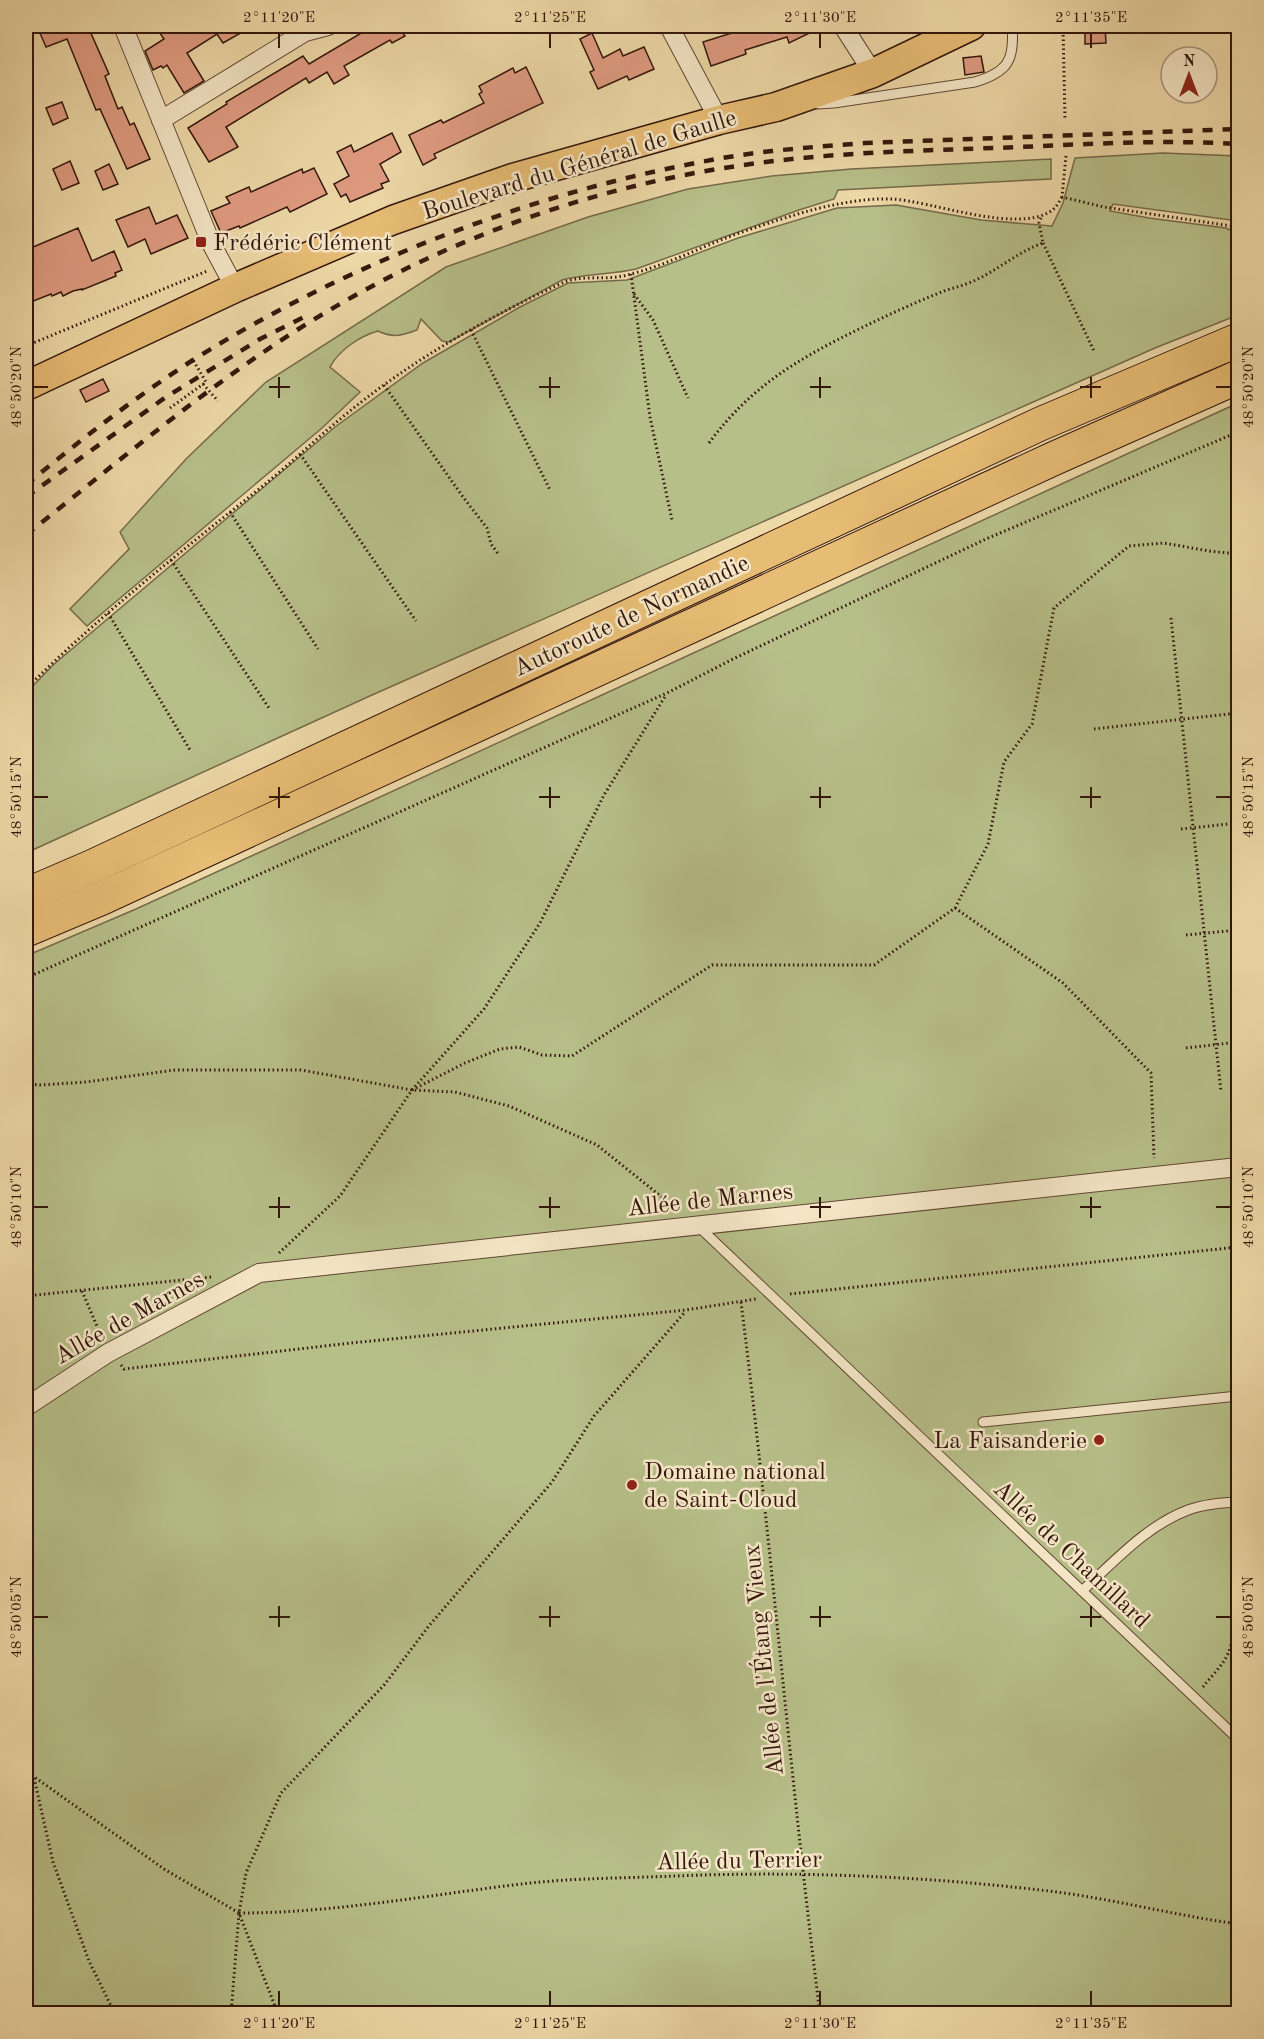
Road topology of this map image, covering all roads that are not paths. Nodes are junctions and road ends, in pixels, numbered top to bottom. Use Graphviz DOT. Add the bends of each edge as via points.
graph roads {
  1 [pos="123,26"];
  2 [pos="328,26"];
  3 [pos="669,26"];
  4 [pos="843,26"];
  5 [pos="939,26"];
  6 [pos="971,26"];
  7 [pos="1012,26"];
  8 [pos="868,66"];
  9 [pos="795,100"];
  10 [pos="716,114"];
  11 [pos="160,120"];
  12 [pos="225,277"];
  13 [pos="1239,340"];
  14 [pos="26,370"];
  15 [pos="1239,377"];
  16 [pos="26,386"];
  17 [pos="26,894"];
  18 [pos="26,930"];
  19 [pos="1239,1167"];
  20 [pos="696,1225"];
  21 [pos="1239,1396"];
  22 [pos="26,1407"];
  23 [pos="983,1422"];
  24 [pos="1239,1502"];
  25 [pos="1082,1591"];
  26 [pos="1239,1739"];
  1 -- 11 [label="street"];
  2 -- 11 [label="street" via="305,32"];
  3 -- 10 [label="street"];
  4 -- 8 [label="street"];
  5 -- 8 [label="main road, Boulevard du Général de Gaulle" via="893,48"];
  6 -- 8 [label="main road, Boulevard du Général de Gaulle"];
  7 -- 9 [label="lane" via="1010,59 993,77 834,103"];
  8 -- 9 [label="main road, Boulevard du Général de Gaulle"];
  8 -- 10 [label="main road, Boulevard du Général de Gaulle" via="779,89"];
  9 -- 10 [label="main road, Boulevard du Général de Gaulle"];
  10 -- 12 [label="main road, Boulevard du Général de Gaulle" via="513,178"];
  11 -- 12 [label="street"];
  12 -- 14 [label="main road, Boulevard du Général de Gaulle"];
  12 -- 16 [label="main road, Boulevard du Général de Gaulle"];
  13 -- 17 [label="highway, Autoroute de Normandie" via="1040,424"];
  15 -- 18 [label="highway, Autoroute de Normandie"];
  19 -- 20 [label="street, Allée de Marnes"];
  20 -- 22 [label="street, Allée de Marnes" via="259,1273 108,1353"];
  20 -- 25 [label="lane, Allée de Chamillard"];
  21 -- 23 [label="lane"];
  24 -- 25 [label="lane" via="1188,1510 1161,1524 1139,1538"];
  25 -- 26 [label="lane, Allée de Chamillard"];
}
